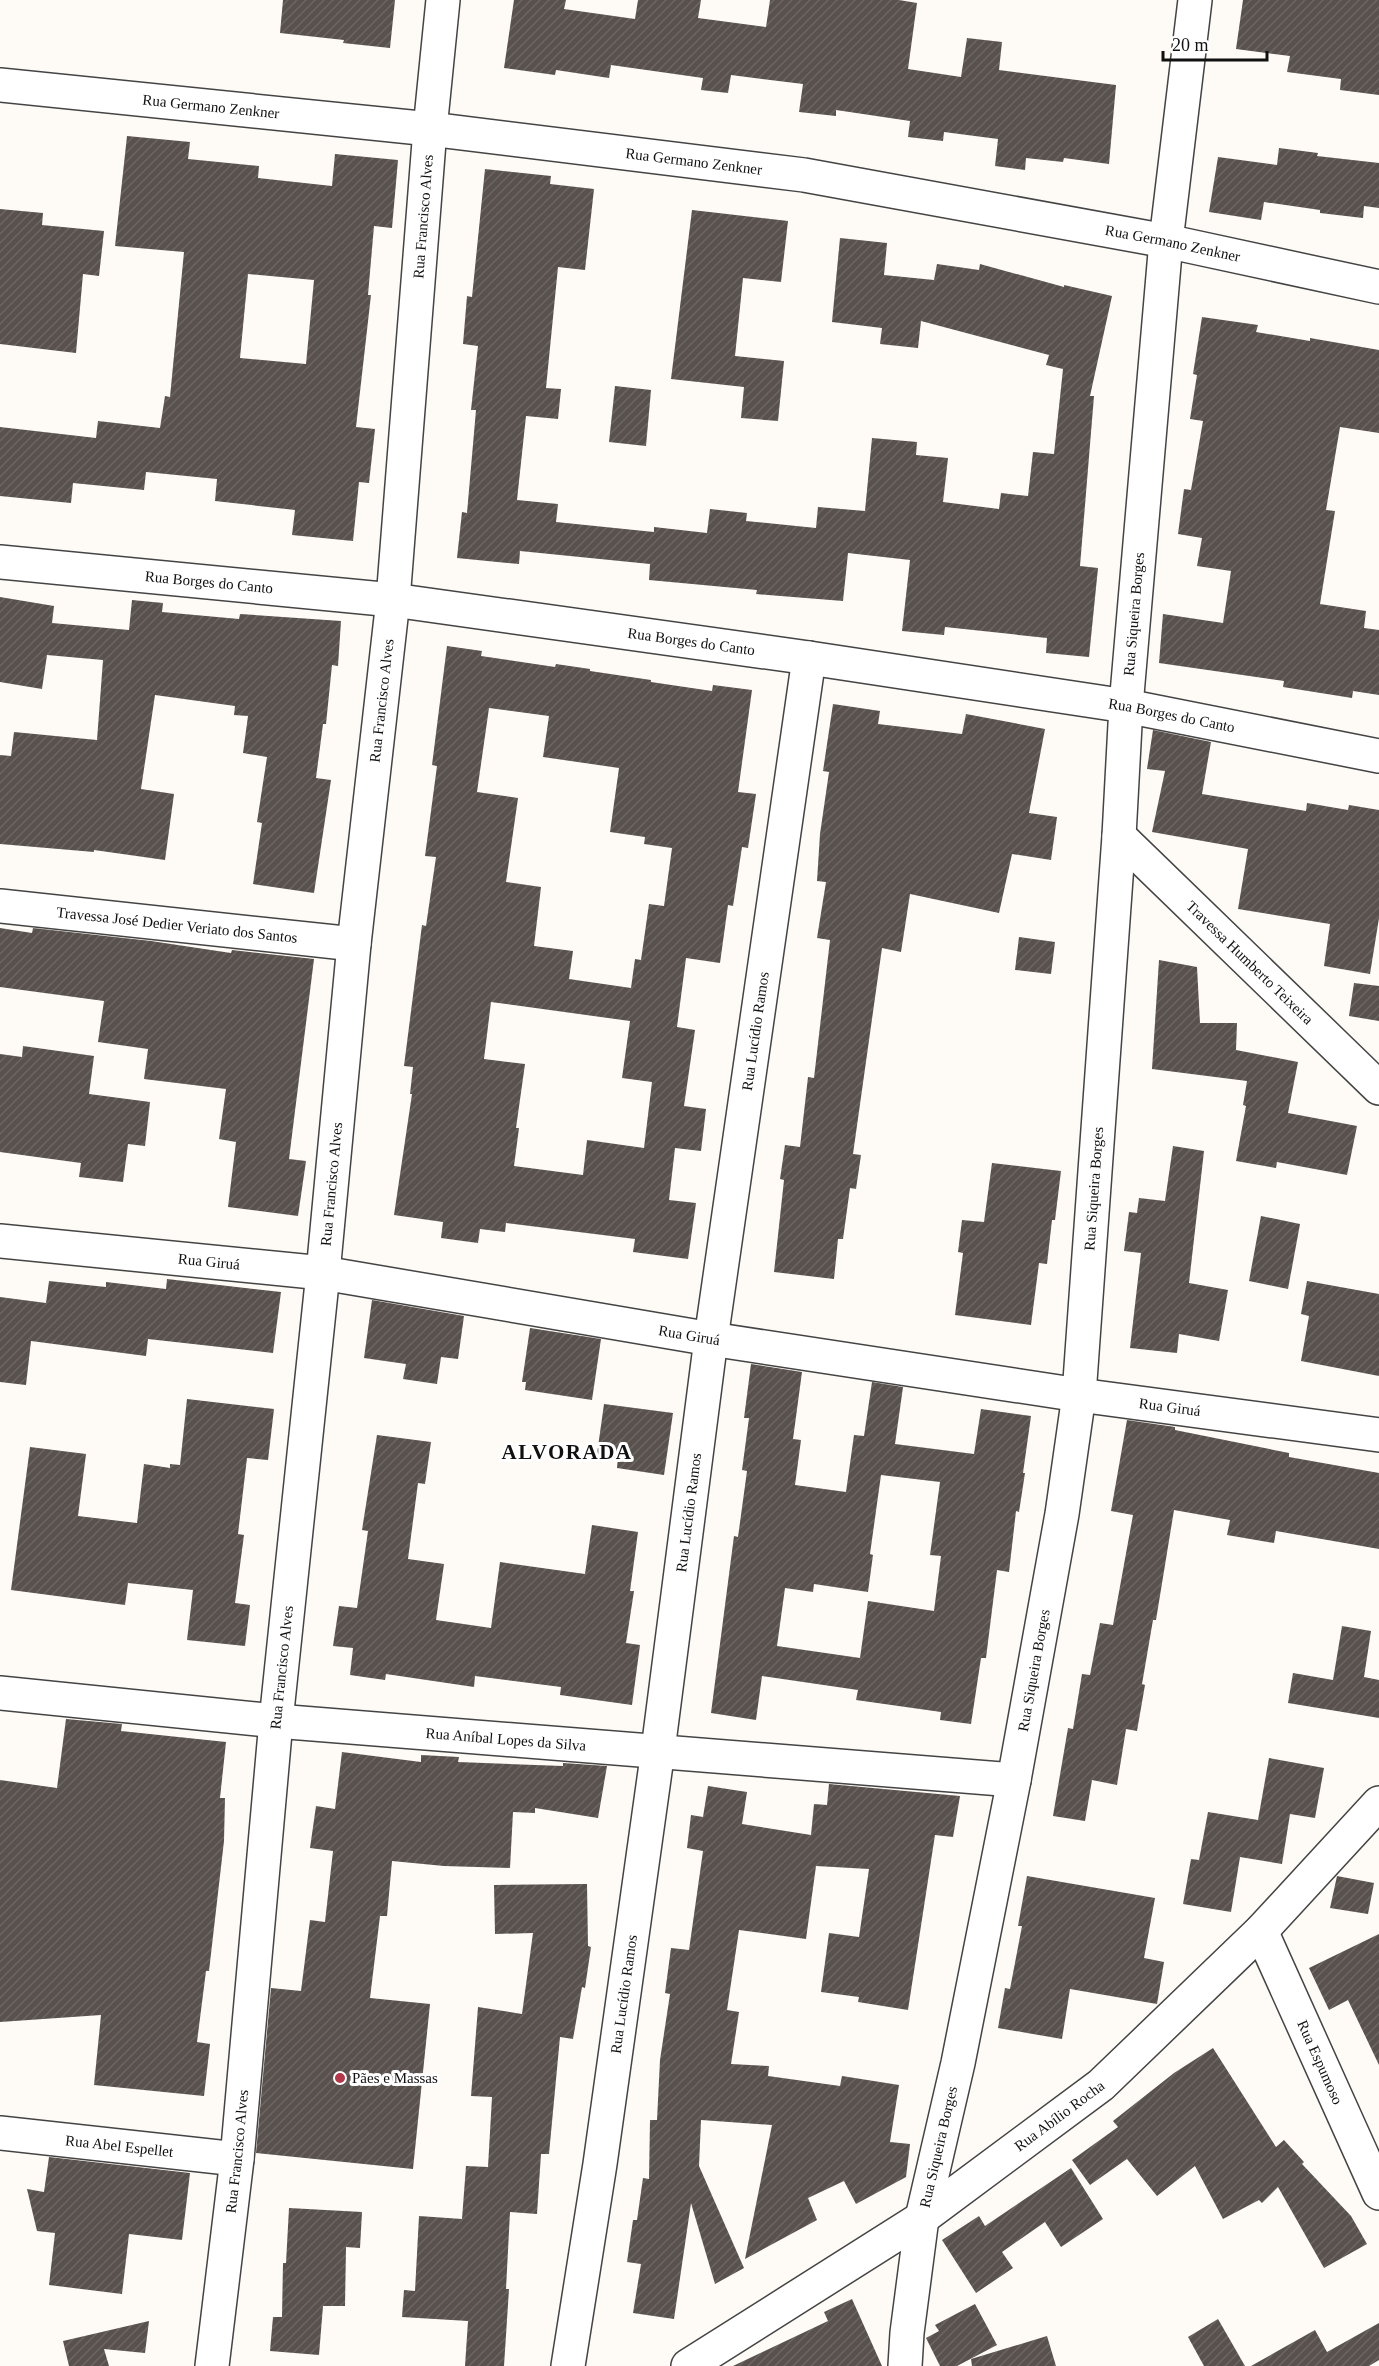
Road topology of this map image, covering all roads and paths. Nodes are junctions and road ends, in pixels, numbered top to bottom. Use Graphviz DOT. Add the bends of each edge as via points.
graph roads {
  1 [pos="443,0"];
  2 [pos="1196,0"];
  3 [pos="0,85"];
  4 [pos="430,129"];
  5 [pos="1166,241"];
  6 [pos="1379,287"];
  7 [pos="0,562"];
  8 [pos="393,600"];
  9 [pos="809,658"];
  10 [pos="1126,706"];
  11 [pos="1379,756"];
  12 [pos="1119,836"];
  13 [pos="0,906"];
  14 [pos="354,944"];
  15 [pos="1379,1088"];
  16 [pos="0,1241"];
  17 [pos="323,1274"];
  18 [pos="711,1339"];
  19 [pos="1079,1395"];
  20 [pos="1379,1435"];
  21 [pos="0,1693"];
  22 [pos="276,1721"];
  23 [pos="658,1750"];
  24 [pos="1014,1780"];
  25 [pos="1379,1803"];
  26 [pos="1261,1931"];
  27 [pos="0,2133"];
  28 [pos="237,2159"];
  29 [pos="1379,2193"];
  30 [pos="922,2218"];
  31 [pos="212,2366"];
  32 [pos="568,2366"];
  33 [pos="688,2366"];
  34 [pos="905,2366"];
  1 -- 4 [label="street, Rua Francisco Alves"];
  2 -- 5 [label="street, Rua Siqueira Borges"];
  3 -- 4 [label="street, Rua Germano Zenkner"];
  4 -- 5 [label="street, Rua Germano Zenkner" via="804,175"];
  4 -- 8 [label="street, Rua Francisco Alves"];
  5 -- 6 [label="street, Rua Germano Zenkner"];
  5 -- 10 [label="street, Rua Siqueira Borges"];
  7 -- 8 [label="street, Rua Borges do Canto"];
  8 -- 9 [label="street, Rua Borges do Canto"];
  8 -- 14 [label="street, Rua Francisco Alves"];
  9 -- 10 [label="street, Rua Borges do Canto"];
  9 -- 18 [label="street, Rua Lucídio Ramos"];
  10 -- 11 [label="street, Rua Borges do Canto"];
  10 -- 12 [label="street, Rua Siqueira Borges"];
  12 -- 15 [label="street, Travessa Humberto Teixeira"];
  12 -- 19 [label="street, Rua Siqueira Borges"];
  13 -- 14 [label="street, Travessa José Dedier Veriato dos Santos"];
  14 -- 17 [label="street, Rua Francisco Alves"];
  16 -- 17 [label="street, Rua Giruá"];
  17 -- 18 [label="street, Rua Giruá"];
  17 -- 22 [label="street, Rua Francisco Alves"];
  18 -- 19 [label="street, Rua Giruá"];
  18 -- 23 [label="street, Rua Lucídio Ramos"];
  19 -- 20 [label="street, Rua Giruá"];
  19 -- 24 [label="street, Rua Siqueira Borges" via="1062,1514"];
  21 -- 22 [label="street, Rua Aníbal Lopes da Silva"];
  22 -- 23 [label="street, Rua Aníbal Lopes da Silva"];
  22 -- 28 [label="street, Rua Francisco Alves"];
  23 -- 24 [label="street, Rua Aníbal Lopes da Silva"];
  23 -- 32 [label="street, Rua Lucídio Ramos"];
  24 -- 30 [label="street, Rua Siqueira Borges" via="958,2063"];
  25 -- 26 [label="street, Rua Abílio Rocha"];
  26 -- 29 [label="street, Rua Espumoso"];
  26 -- 30 [label="street, Rua Abílio Rocha" via="1101,2085"];
  27 -- 28 [label="street, Rua Abel Espellet"];
  28 -- 31 [label="street, Rua Francisco Alves"];
  30 -- 33 [label="street, Rua Abílio Rocha"];
  30 -- 34 [label="street, Rua Siqueira Borges"];
}
